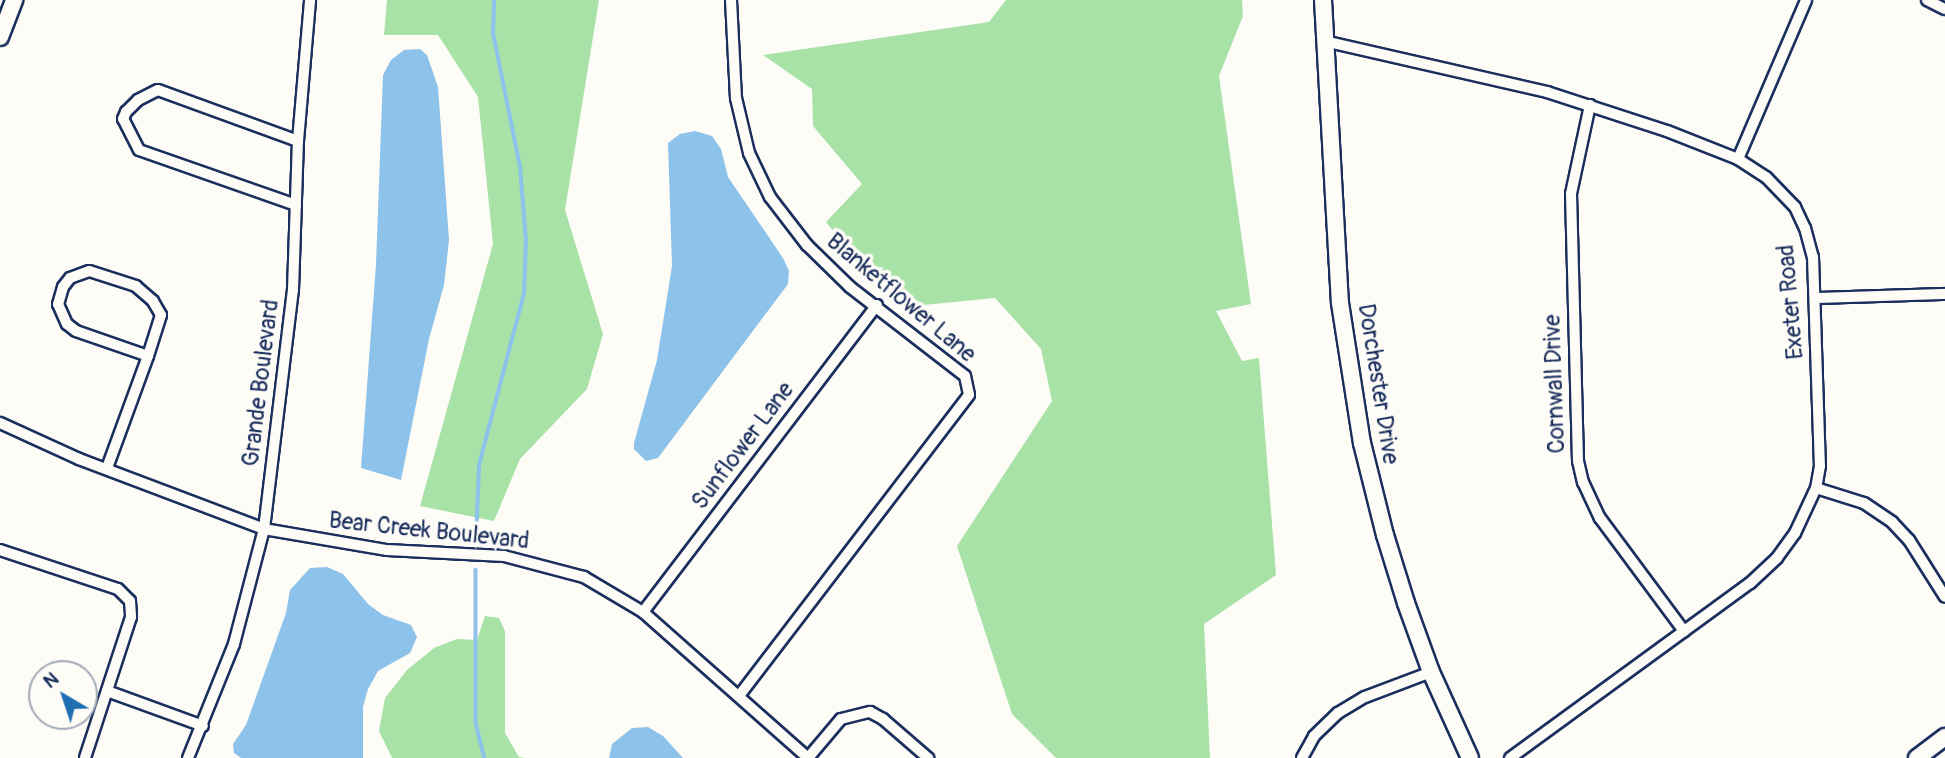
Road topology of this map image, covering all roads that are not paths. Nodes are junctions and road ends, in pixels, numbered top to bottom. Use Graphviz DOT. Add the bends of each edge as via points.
graph roads {
  1 [pos="14,0"];
  2 [pos="310,0"];
  3 [pos="731,0"];
  4 [pos="1322,0"];
  5 [pos="1807,0"];
  6 [pos="1927,0"];
  7 [pos="1945,9"];
  8 [pos="0,37"];
  9 [pos="1324,41"];
  10 [pos="1590,105"];
  11 [pos="298,141"];
  12 [pos="1738,159"];
  13 [pos="296,205"];
  14 [pos="1945,294"];
  15 [pos="1815,298"];
  16 [pos="877,305"];
  17 [pos="148,356"];
  18 [pos="0,423"];
  19 [pos="107,468"];
  20 [pos="1816,488"];
  21 [pos="264,529"];
  22 [pos="0,550"];
  23 [pos="1945,597"];
  24 [pos="643,612"];
  25 [pos="1684,631"];
  26 [pos="1431,672"];
  27 [pos="107,691"];
  28 [pos="740,695"];
  29 [pos="204,726"];
  30 [pos="1945,737"];
  31 [pos="85,758"];
  32 [pos="188,758"];
  33 [pos="808,758"];
  34 [pos="928,758"];
  35 [pos="1302,758"];
  36 [pos="1470,758"];
  37 [pos="1510,758"];
  38 [pos="1917,758"];
  1 -- 8 [label="street"];
  2 -- 11 [label="street, Grande Boulevard"];
  3 -- 16 [label="street, Blanketflower Lane" via="736,98 749,153 770,197 807,245 850,287"];
  4 -- 9 [label="street, Dorchester Drive"];
  5 -- 12 [label="street"];
  6 -- 7 [label="street"];
  9 -- 10 [label="street, Exeter Road"];
  9 -- 26 [label="street, Dorchester Drive" via="1340,303 1353,397 1385,536"];
  10 -- 12 [label="street, Exeter Road"];
  10 -- 25 [label="street, Cornwall Drive" via="1571,194 1578,461 1600,518"];
  11 -- 13 [label="street, Grande Boulevard"];
  11 -- 13 [label="street" via="158,90 138,100 124,119 139,150"];
  12 -- 15 [label="street, Exeter Road" via="1766,177 1794,207 1813,257"];
  13 -- 21 [label="street, Grande Boulevard" via="293,290"];
  14 -- 15 [label="street"];
  15 -- 20 [label="street, Exeter Road" via="1820,448"];
  16 -- 24 [label="street, Sunflower Lane"];
  16 -- 28 [label="street, Blanketflower Lane" via="965,376 969,395"];
  17 -- 17 [label="street" via="161,315 153,300 136,286 89,271 70,278 58,304 67,324"];
  17 -- 19 [label="street"];
  18 -- 19 [label="street, Bear Creek Boulevard"];
  19 -- 21 [label="street, Bear Creek Boulevard"];
  20 -- 23 [label="street" via="1864,503 1892,522"];
  20 -- 25 [label="street, Exeter Road" via="1777,558"];
  21 -- 24 [label="street, Bear Creek Boulevard" via="387,550 517,559 584,577"];
  21 -- 29 [label="street, Grande Boulevard" via="234,644"];
  22 -- 27 [label="street" via="125,594 131,617"];
  24 -- 28 [label="street, Bear Creek Boulevard"];
  25 -- 37 [label="street, Exeter Road"];
  26 -- 35 [label="street" via="1352,704 1325,724"];
  26 -- 36 [label="street, Dorchester Drive"];
  27 -- 29 [label="street"];
  27 -- 31 [label="street"];
  28 -- 33 [label="street, Bear Creek Boulevard"];
  29 -- 32 [label="street, Grande Boulevard"];
  30 -- 38 [label="street"];
  33 -- 34 [label="street" via="841,719 870,712"];
}
